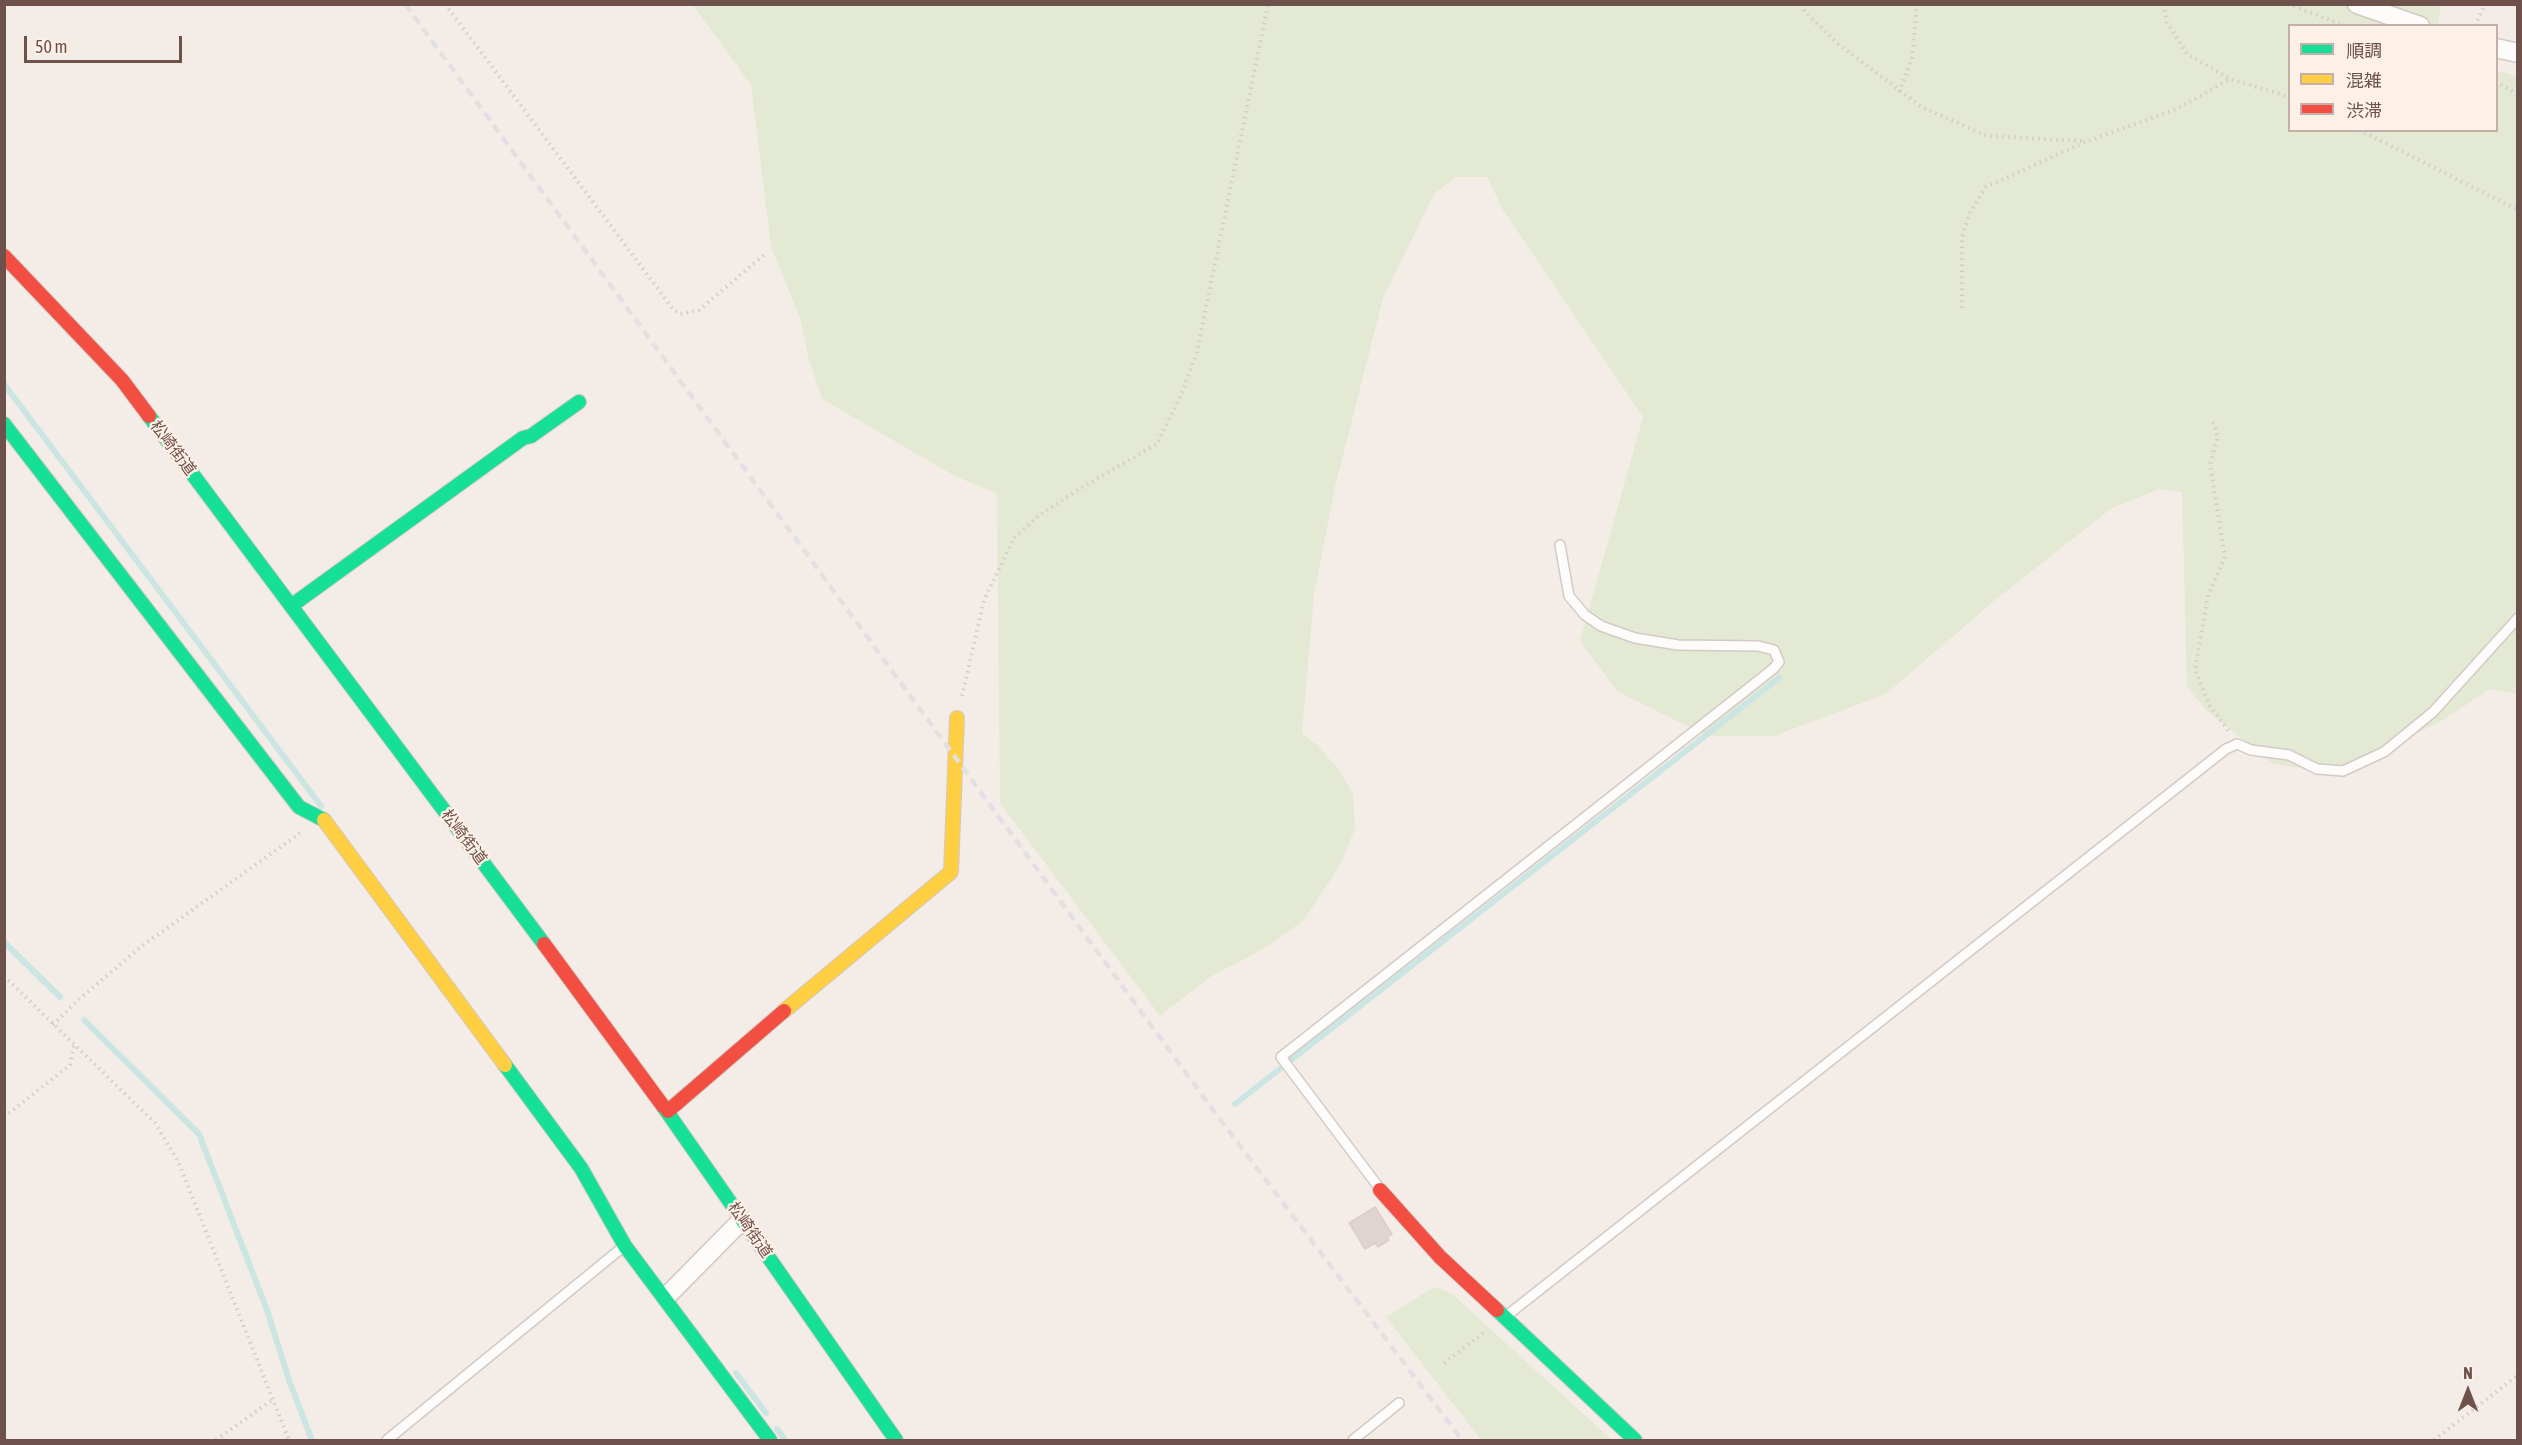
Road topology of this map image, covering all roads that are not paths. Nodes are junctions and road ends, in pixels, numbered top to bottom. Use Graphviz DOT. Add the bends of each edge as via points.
graph roads {
  1 [pos="2357,4"];
  2 [pos="2415,24"];
  3 [pos="2498,48"];
  4 [pos="2517,53"];
  5 [pos="4,256"];
  6 [pos="579,402"];
  7 [pos="4,424"];
  8 [pos="1560,545"];
  9 [pos="291,606"];
  10 [pos="2517,618"];
  11 [pos="957,718"];
  12 [pos="668,1111"];
  13 [pos="1380,1190"];
  14 [pos="742,1220"];
  15 [pos="625,1245"];
  16 [pos="666,1297"];
  17 [pos="1504,1318"];
  18 [pos="1399,1403"];
  19 [pos="387,1440"];
  20 [pos="770,1440"];
  21 [pos="896,1440"];
  22 [pos="1353,1440"];
  23 [pos="1635,1440"];
  1 -- 2 [label="street"];
  3 -- 4 [label="street"];
  5 -- 9 [label="street, 松崎街道" via="122,380"];
  6 -- 9 [label="street"];
  7 -- 15 [label="street" via="300,807 322,817 582,1168"];
  8 -- 13 [label="lane" via="1569,596 1601,626 1635,638 1678,645 1758,646 1774,650 1779,662 1281,1057"];
  9 -- 12 [label="street, 松崎街道"];
  10 -- 17 [label="lane" via="2433,712 2384,752 2343,771 2317,769 2289,755 2236,744 2217,756"];
  11 -- 12 [label="street" via="951,872"];
  12 -- 14 [label="street, 松崎街道"];
  13 -- 17 [label="street" via="1410,1226"];
  14 -- 16 [label="street"];
  14 -- 21 [label="street, 松崎街道"];
  15 -- 16 [label="street"];
  15 -- 19 [label="lane"];
  16 -- 20 [label="street"];
  17 -- 23 [label="street"];
  18 -- 22 [label="lane"];
}
